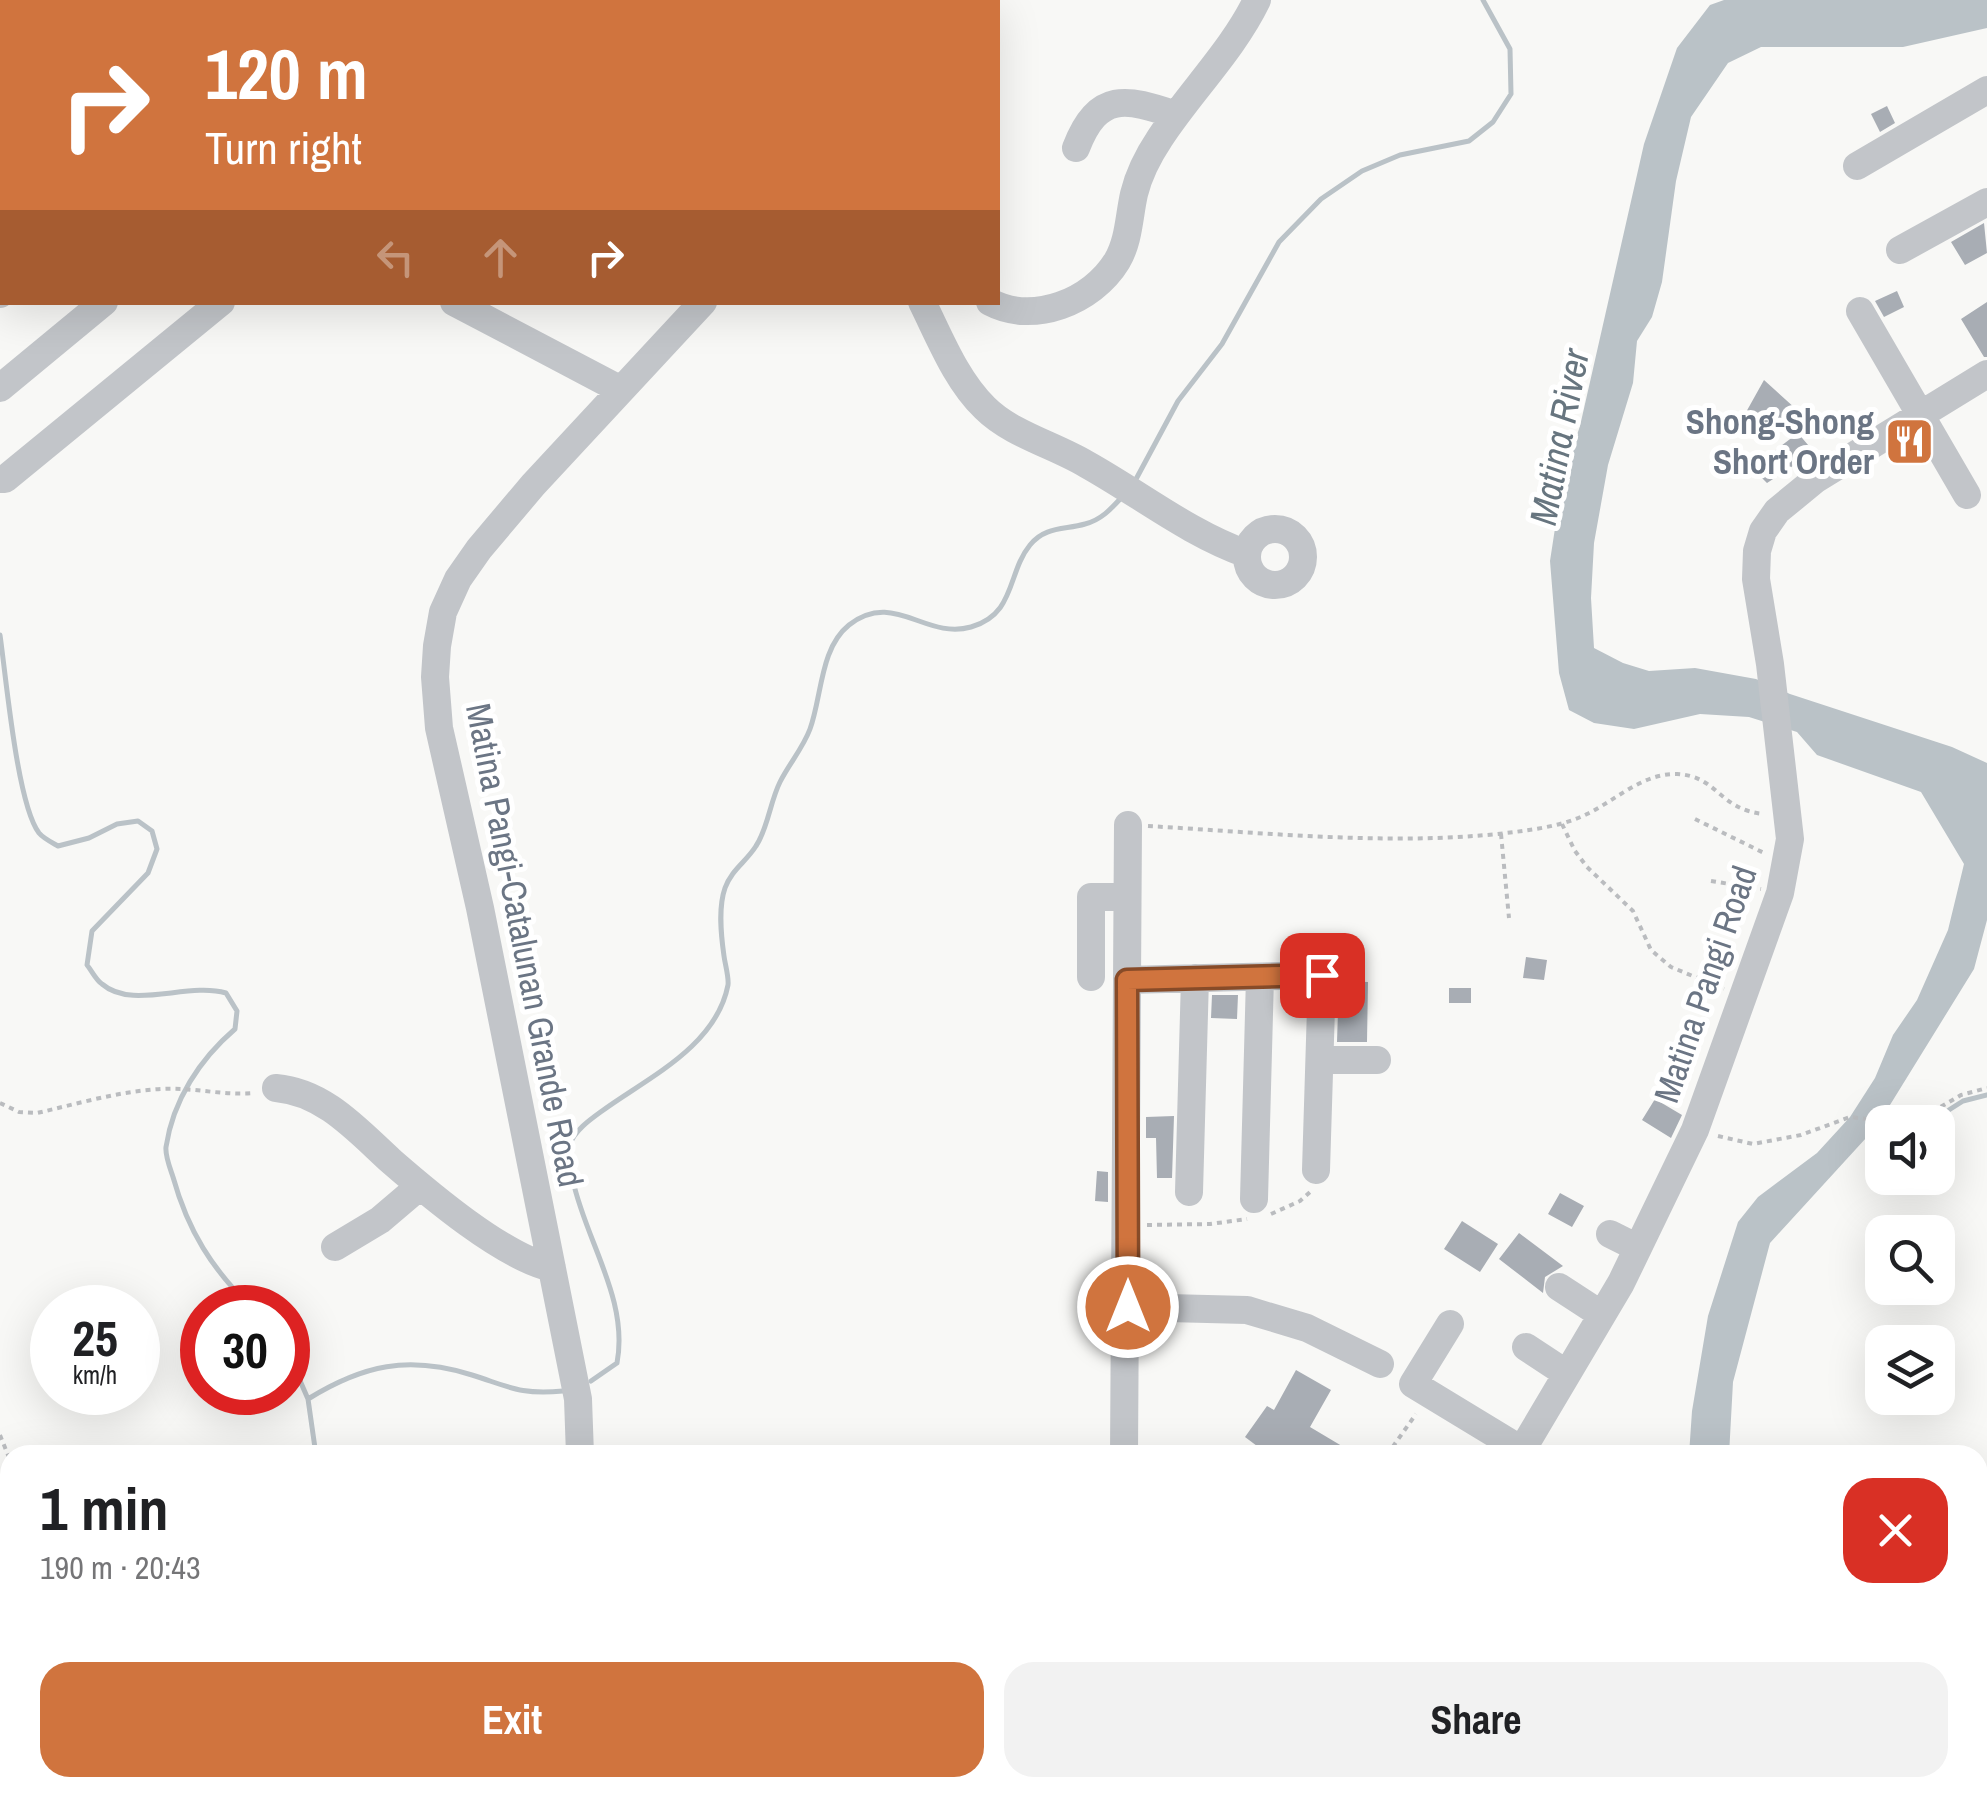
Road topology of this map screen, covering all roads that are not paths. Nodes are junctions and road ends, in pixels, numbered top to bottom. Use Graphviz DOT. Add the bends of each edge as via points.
graph roads {
  1 [pos="1257,0"];
  2 [pos="1987,90"];
  3 [pos="1176,115"];
  4 [pos="1076,148"];
  5 [pos="1856,166"];
  6 [pos="1987,202"];
  7 [pos="1900,250"];
  8 [pos="100,305"];
  9 [pos="217,305"];
  10 [pos="460,305"];
  11 [pos="700,305"];
  12 [pos="924,305"];
  13 [pos="996,305"];
  14 [pos="1860,312"];
  15 [pos="1987,374"];
  16 [pos="0,388"];
  17 [pos="621,390"];
  18 [pos="1920,415"];
  19 [pos="0,479"];
  20 [pos="1967,495"];
  21 [pos="1247,554"];
  22 [pos="1128,825"];
  23 [pos="1127,898"];
  24 [pos="1260,976"];
  25 [pos="1091,977"];
  26 [pos="1195,978"];
  27 [pos="1127,980"];
  28 [pos="1320,1060"];
  29 [pos="1377,1060"];
  30 [pos="276,1088"];
  31 [pos="1316,1170"];
  32 [pos="420,1186"];
  33 [pos="1189,1192"];
  34 [pos="1260,1210"];
  35 [pos="1610,1234"];
  36 [pos="336,1247"];
  37 [pos="1638,1248"];
  38 [pos="552,1268"];
  39 [pos="1559,1288"];
  40 [pos="1128,1307"];
  41 [pos="1602,1314"];
  42 [pos="1450,1324"];
  43 [pos="1526,1347"];
  44 [pos="1380,1364"];
  45 [pos="1567,1374"];
  46 [pos="580,1445"];
  47 [pos="1124,1445"];
  48 [pos="1509,1445"];
  49 [pos="1528,1445"];
  1 -- 3 [label="street"];
  2 -- 5 [label="street"];
  3 -- 4 [label="street" via="1129,101 1110,104 1094,112"];
  3 -- 13 [label="street" via="1140,171 1126,240 1104,276 1069,301 1038,312"];
  6 -- 7 [label="street"];
  8 -- 16 [label="street"];
  9 -- 19 [label="street"];
  10 -- 17 [label="street"];
  11 -- 17 [label="street, Matina Pangi-Catalunan Grande Road"];
  12 -- 21 [label="street" via="964,382 998,420 1089,465 1191,530"];
  14 -- 18 [label="street"];
  15 -- 18 [label="street, Matina Pangi Road"];
  17 -- 38 [label="street, Matina Pangi-Catalunan Grande Road" via="479,548 443,612 437,646 439,728"];
  18 -- 20 [label="street"];
  18 -- 37 [label="street, Matina Pangi Road" via="1816,479 1777,510 1763,531 1756,580 1788,816 1786,864 1694,1130"];
  22 -- 23 [label="street"];
  23 -- 25 [label="street" via="1091,897"];
  23 -- 27 [label="street"];
  24 -- 26 [label="street"];
  24 -- 28 [label="street" via="1322,975"];
  24 -- 34 [label="street"];
  26 -- 27 [label="street"];
  26 -- 33 [label="street"];
  27 -- 40 [label="street"];
  28 -- 29 [label="street"];
  28 -- 31 [label="street"];
  30 -- 32 [label="street" via="324,1104"];
  32 -- 36 [label="street"];
  32 -- 38 [label="street" via="520,1256"];
  35 -- 37 [label="street"];
  37 -- 41 [label="street, Matina Pangi Road"];
  38 -- 46 [label="street, Matina Pangi-Catalunan Grande Road" via="578,1399"];
  39 -- 41 [label="street"];
  40 -- 44 [label="street" via="1247,1310 1308,1328"];
  40 -- 47 [label="street"];
  41 -- 45 [label="street, Matina Pangi Road"];
  42 -- 48 [label="street" via="1413,1384"];
  43 -- 45 [label="street"];
  45 -- 49 [label="street, Matina Pangi Road"];
}
